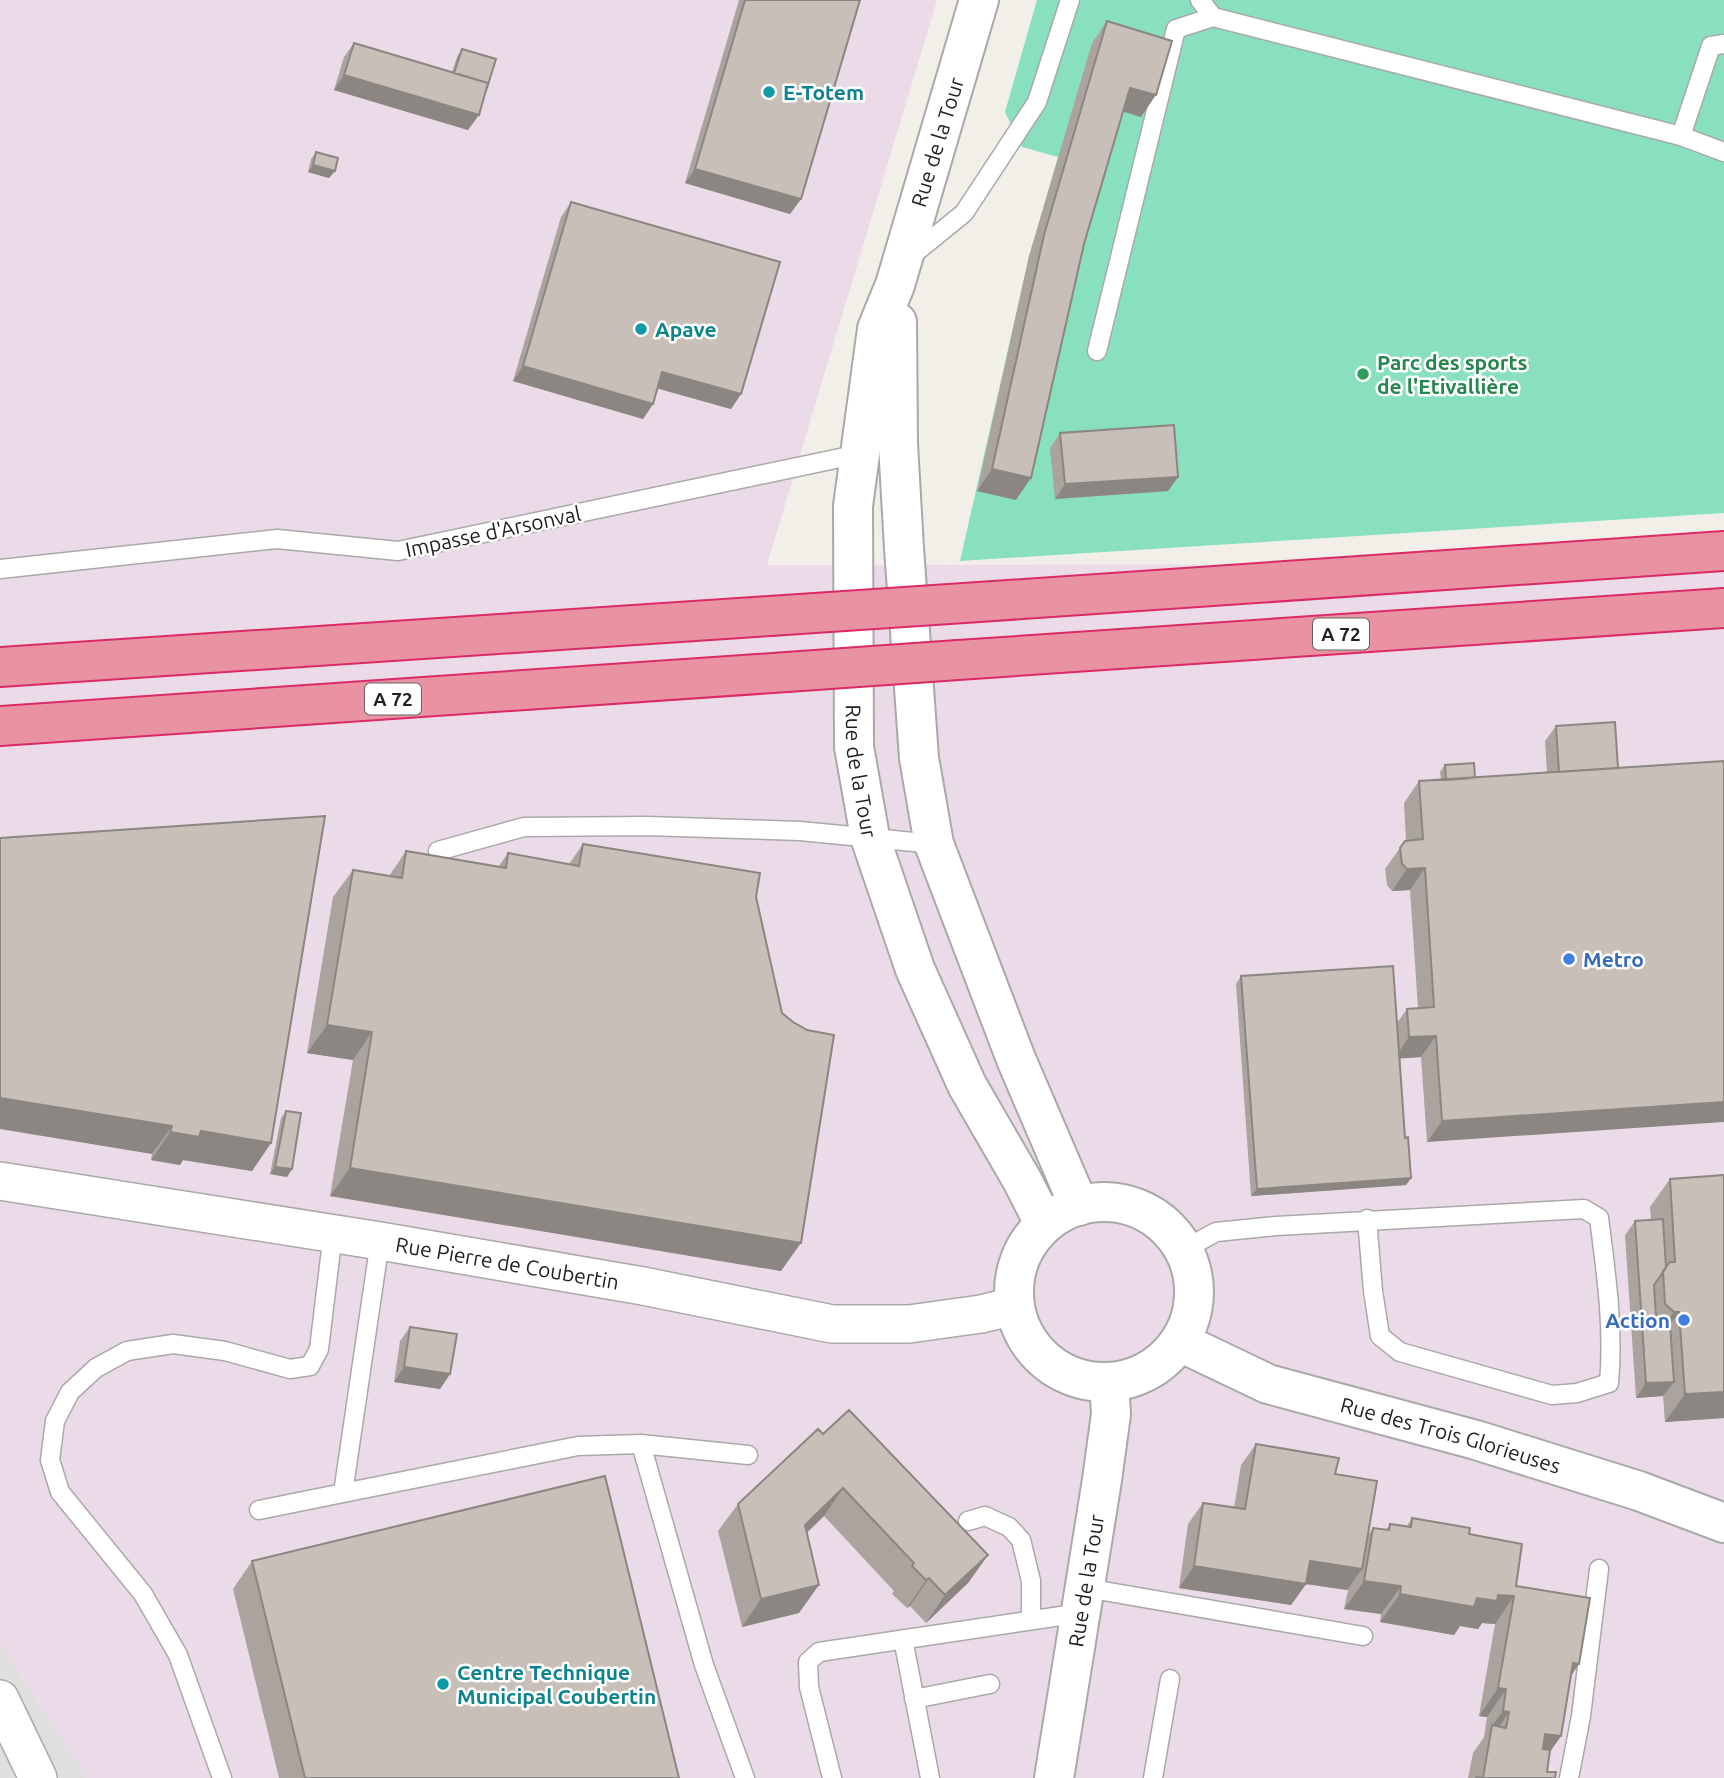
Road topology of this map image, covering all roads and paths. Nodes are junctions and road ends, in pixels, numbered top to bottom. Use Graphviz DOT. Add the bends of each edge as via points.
graph roads {
  1 [pos="979,0"];
  2 [pos="1070,0"];
  3 [pos="1200,0"];
  4 [pos="1213,17"];
  5 [pos="1724,44"];
  6 [pos="1681,136"];
  7 [pos="1724,152"];
  8 [pos="897,275"];
  9 [pos="1097,351"];
  10 [pos="898,444"];
  11 [pos="860,454"];
  12 [pos="1724,551"];
  13 [pos="0,569"];
  14 [pos="1724,608"];
  15 [pos="0,667"];
  16 [pos="0,726"];
  17 [pos="870,837"];
  18 [pos="934,844"];
  19 [pos="438,851"];
  20 [pos="0,1181"];
  21 [pos="1079,1206"];
  22 [pos="1367,1219"];
  23 [pos="1044,1223"];
  24 [pos="333,1233"];
  25 [pos="380,1241"];
  26 [pos="1184,1250"];
  27 [pos="1015,1306"];
  28 [pos="1180,1342"];
  29 [pos="1109,1382"];
  30 [pos="641,1444"];
  31 [pos="748,1455"];
  32 [pos="343,1493"];
  33 [pos="259,1510"];
  34 [pos="968,1521"];
  35 [pos="1724,1523"];
  36 [pos="1599,1569"];
  37 [pos="1083,1601"];
  38 [pos="1031,1620"];
  39 [pos="1363,1636"];
  40 [pos="903,1639"];
  41 [pos="1170,1679"];
  42 [pos="990,1684"];
  43 [pos="0,1699"];
  44 [pos="914,1699"];
  45 [pos="38,1778"];
  46 [pos="222,1778"];
  47 [pos="745,1778"];
  48 [pos="832,1778"];
  49 [pos="930,1778"];
  50 [pos="1054,1778"];
  51 [pos="1153,1778"];
  52 [pos="1569,1778"];
  1 -- 8 [label="street, Rue de la Tour"];
  2 -- 8 [label="lane" via="1037,102 964,213"];
  3 -- 4 [label="lane"];
  4 -- 6 [label="lane"];
  4 -- 9 [label="lane" via="1176,29"];
  5 -- 6 [label="lane" via="1711,46"];
  6 -- 7 [label="lane"];
  8 -- 10 [label="street, Rue de la Tour"];
  8 -- 11 [label="street, Rue de la Tour" via="877,329"];
  10 -- 11 [label="lane, Impasse d'Arsonval"];
  10 -- 18 [label="street, Rue de la Tour" via="919,758"];
  11 -- 13 [label="lane, Impasse d'Arsonval" via="398,551 277,539"];
  11 -- 17 [label="street, Rue de la Tour" via="852,552 854,747"];
  12 -- 15 [label="highway, bridge"];
  14 -- 16 [label="highway, A 72, bridge"];
  17 -- 18 [label="lane"];
  17 -- 19 [label="lane" via="800,831 524,827"];
  17 -- 23 [label="street, Rue de la Tour" via="920,980 967,1085"];
  18 -- 21 [label="street, Rue de la Tour" via="1016,1059"];
  20 -- 24 [label="street, Rue Pierre de Coubertin"];
  21 -- 23 [label="street"];
  21 -- 26 [label="street" via="1119,1203 1144,1212 1167,1227"];
  22 -- 22 [label="lane" via="1584,1209 1600,1217 1609,1301 1609,1383 1552,1395 1400,1352 1380,1336"];
  22 -- 26 [label="lane" via="1216,1232"];
  23 -- 27 [label="street" via="1024,1251 1015,1278"];
  24 -- 25 [label="street, Rue Pierre de Coubertin"];
  24 -- 46 [label="lane" via="319,1349 310,1366 290,1369 225,1351 173,1344 127,1351 96,1368 70,1392 55,1421 50,1460 60,1492 143,1594 178,1655"];
  25 -- 27 [label="street, Rue Pierre de Coubertin" via="832,1324 909,1324"];
  25 -- 32 [label="lane"];
  26 -- 28 [label="street" via="1194,1296"];
  27 -- 29 [label="street" via="1023,1331 1038,1353 1058,1370 1083,1380"];
  28 -- 29 [label="street" via="1161,1363 1137,1376"];
  28 -- 35 [label="street, Rue des Trois Glorieuses" via="1268,1384 1501,1448"];
  29 -- 37 [label="street, Rue de la Tour" via="1111,1414"];
  30 -- 31 [label="lane"];
  30 -- 32 [label="lane" via="578,1446"];
  30 -- 47 [label="lane" via="704,1665"];
  32 -- 33 [label="lane"];
  34 -- 38 [label="lane" via="985,1517 1009,1527 1021,1539 1031,1581"];
  36 -- 52 [label="lane"];
  37 -- 38 [label="lane"];
  37 -- 39 [label="lane"];
  37 -- 50 [label="street, Rue de la Tour"];
  38 -- 40 [label="lane"];
  40 -- 44 [label="lane"];
  40 -- 48 [label="lane" via="819,1652 808,1662 809,1687"];
  41 -- 51 [label="lane"];
  42 -- 44 [label="lane"];
  43 -- 45 [label="street"];
  44 -- 49 [label="lane"];
}
